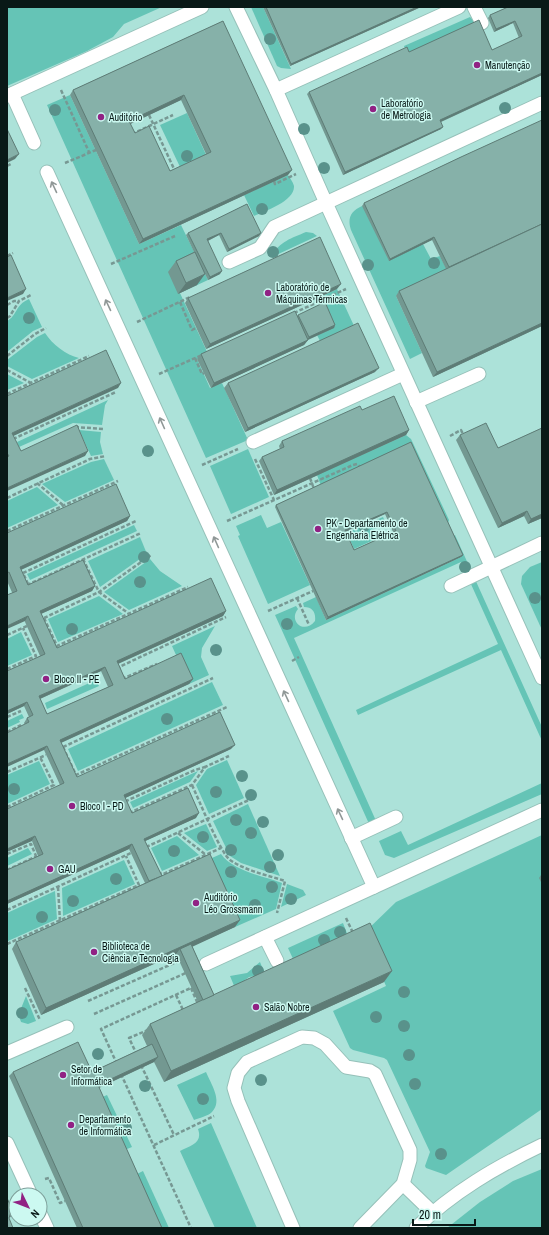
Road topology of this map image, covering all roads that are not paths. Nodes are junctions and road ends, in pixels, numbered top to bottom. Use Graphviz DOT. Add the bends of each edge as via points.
graph roads {
  1 [pos="202,7"];
  2 [pos="236,7"];
  3 [pos="459,7"];
  4 [pos="474,7"];
  5 [pos="482,23"];
  6 [pos="276,90"];
  7 [pos="9,95"];
  8 [pos="542,103"];
  9 [pos="34,143"];
  10 [pos="47,172"];
  11 [pos="326,203"];
  12 [pos="229,262"];
  13 [pos="403,374"];
  14 [pos="479,374"];
  15 [pos="416,402"];
  16 [pos="251,443"];
  17 [pos="542,543"];
  18 [pos="491,566"];
  19 [pos="451,586"];
  20 [pos="542,678"];
  21 [pos="542,810"];
  22 [pos="396,817"];
  23 [pos="352,838"];
  24 [pos="374,887"];
  25 [pos="265,937"];
  26 [pos="277,961"];
  27 [pos="206,964"];
  28 [pos="67,1027"];
  29 [pos="7,1053"];
  30 [pos="7,1143"];
  31 [pos="542,1145"];
  32 [pos="403,1184"];
  33 [pos="27,1187"];
  34 [pos="432,1212"];
  35 [pos="293,1228"];
  36 [pos="360,1228"];
  37 [pos="416,1228"];
  1 -- 7 [label="lane"];
  2 -- 6 [label="lane"];
  3 -- 6 [label="lane"];
  4 -- 5 [label="lane"];
  6 -- 11 [label="lane"];
  7 -- 9 [label="lane"];
  8 -- 11 [label="lane"];
  23 -- 10 [label="lane, one-way"];
  11 -- 12 [label="lane" via="274,227 260,248"];
  11 -- 13 [label="lane"];
  13 -- 15 [label="lane"];
  13 -- 16 [label="lane"];
  14 -- 15 [label="lane"];
  15 -- 18 [label="lane"];
  17 -- 18 [label="lane"];
  18 -- 19 [label="lane"];
  18 -- 20 [label="lane"];
  21 -- 24 [label="lane"];
  22 -- 23 [label="lane"];
  23 -- 24 [label="lane"];
  24 -- 25 [label="lane"];
  25 -- 26 [label="lane"];
  25 -- 27 [label="lane"];
  28 -- 29 [label="lane"];
  30 -- 33 [label="lane"];
  31 -- 34 [label="lane" via="507,1161"];
  32 -- 34 [label="lane"];
  32 -- 35 [label="lane" via="410,1160 410,1150 375,1074 346,1067 325,1044 314,1038 302,1037 247,1062 238,1073 234,1088"];
  32 -- 36 [label="lane"];
  34 -- 37 [label="lane"];
}
